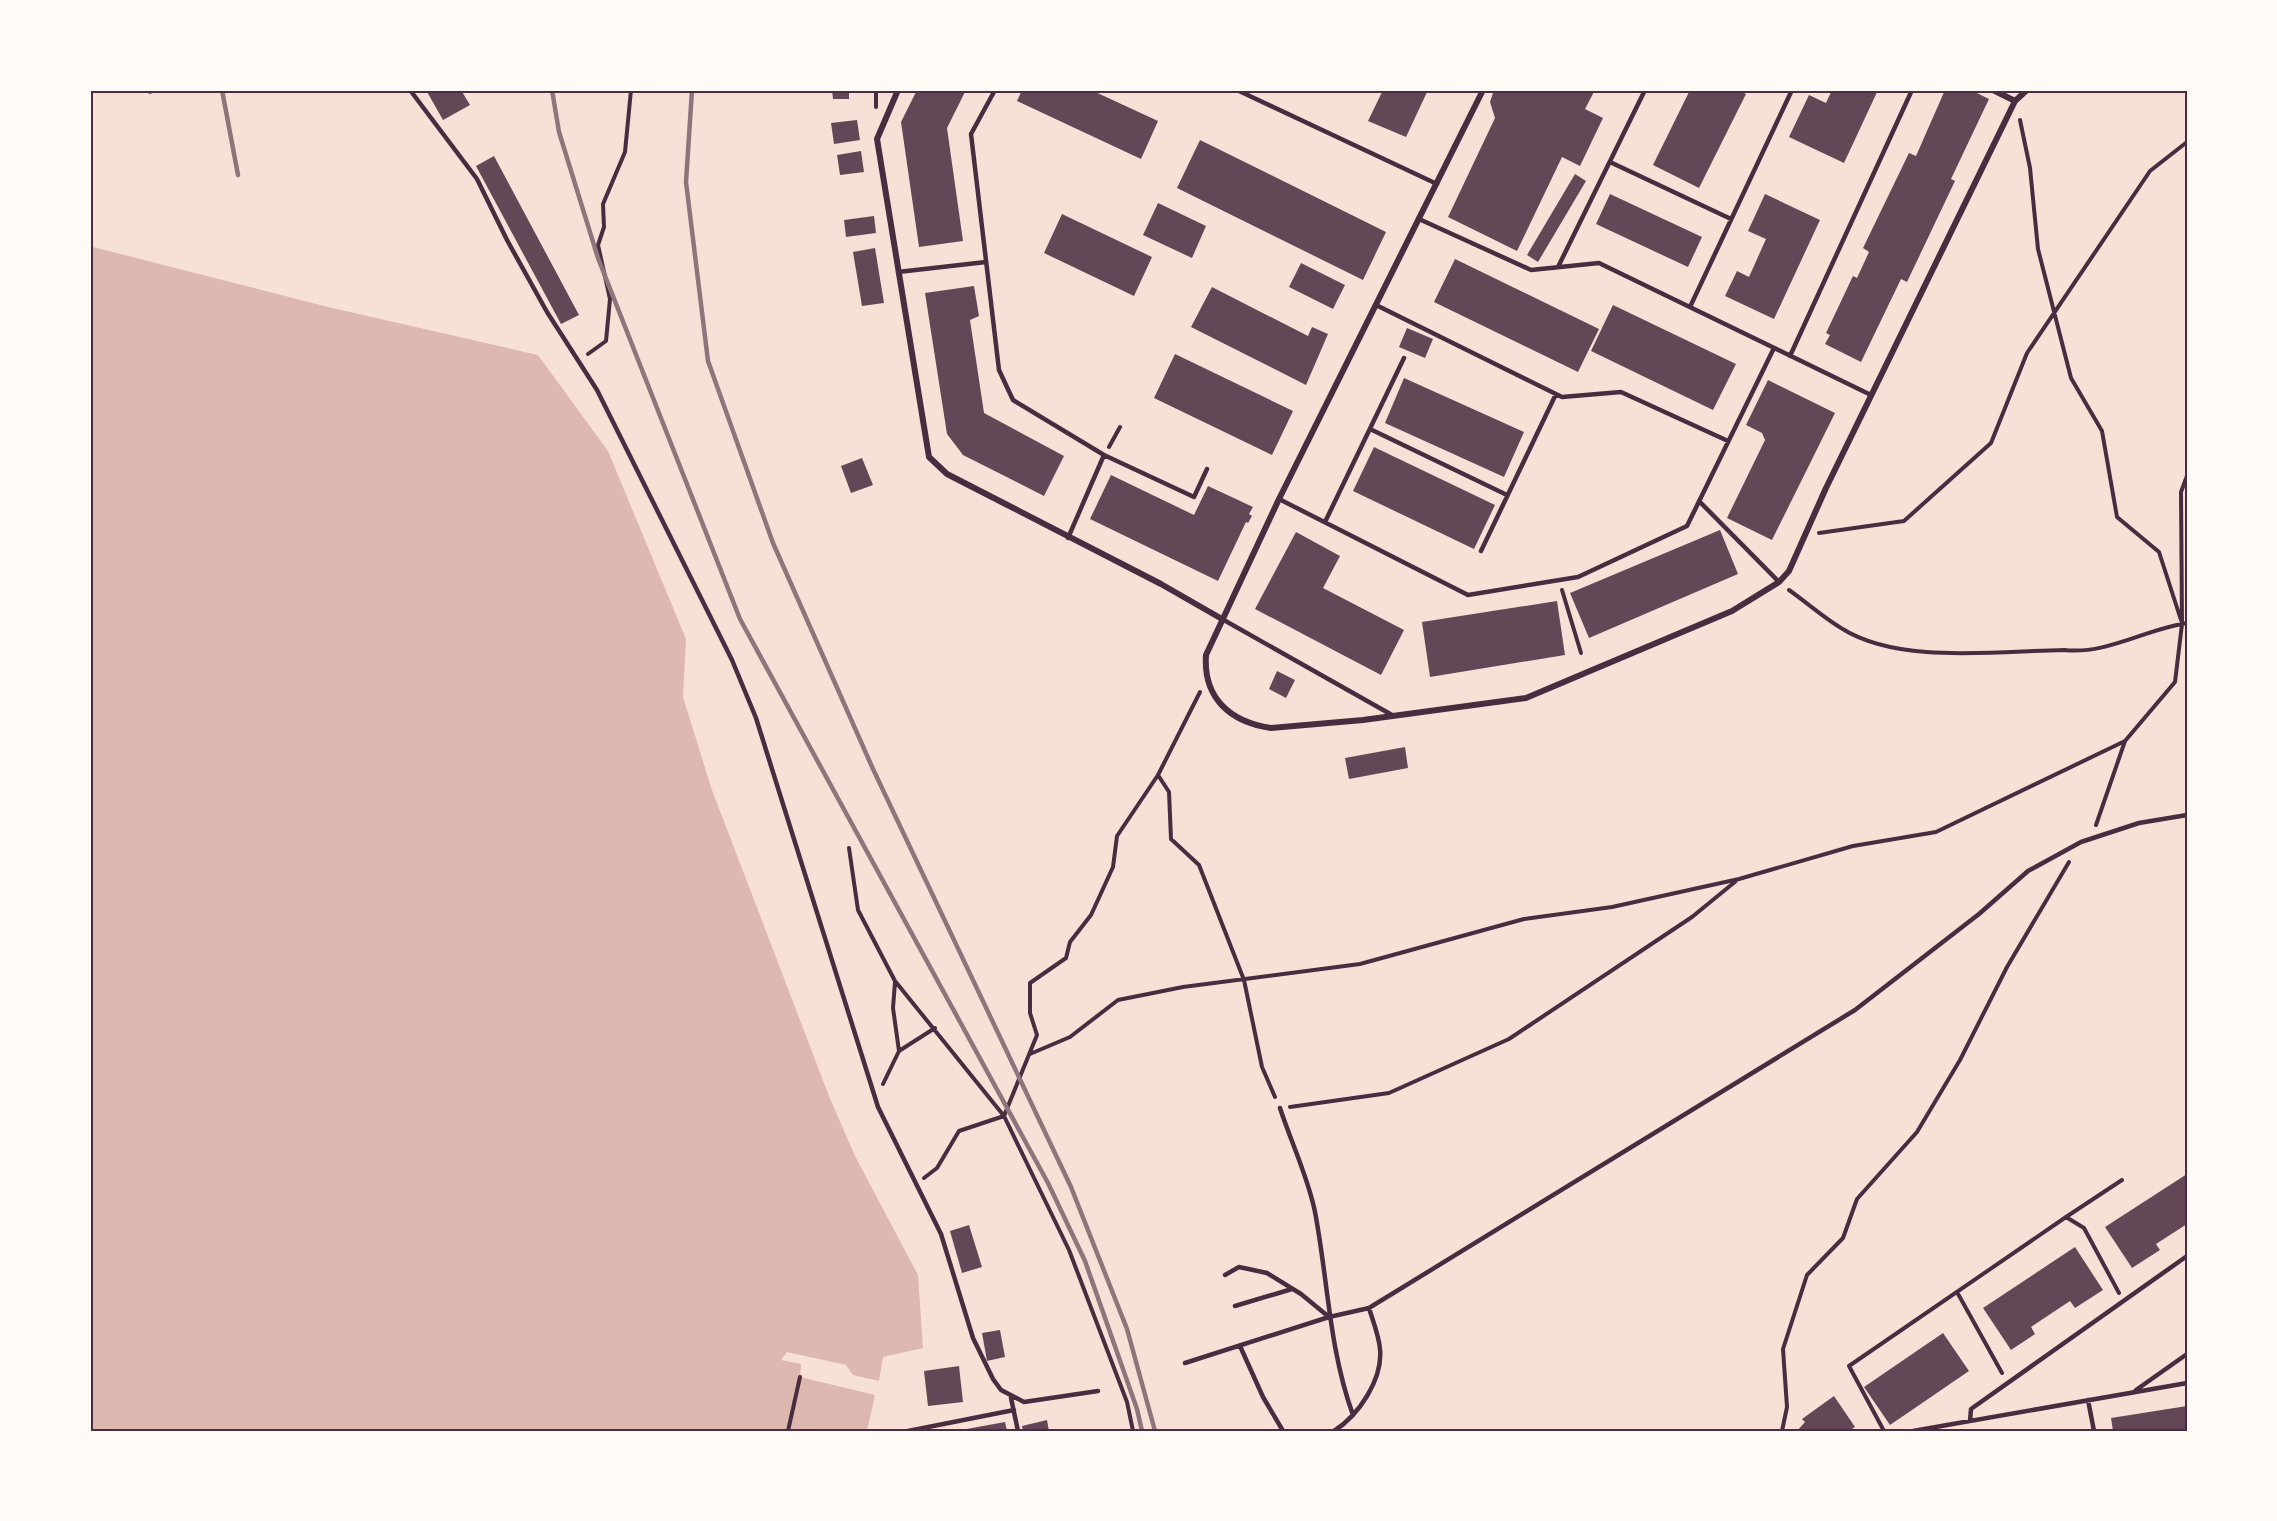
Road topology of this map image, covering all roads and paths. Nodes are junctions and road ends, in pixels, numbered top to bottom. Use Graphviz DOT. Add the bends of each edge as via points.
graph roads {
  1 [pos="410,90"];
  2 [pos="631,90"];
  3 [pos="898,90"];
  4 [pos="995,90"];
  5 [pos="1483,90"];
  6 [pos="1645,90"];
  7 [pos="1792,90"];
  8 [pos="1912,90"];
  9 [pos="1993,90"];
  10 [pos="2027,90"];
  11 [pos="1240,91"];
  12 [pos="2015,100"];
  13 [pos="2187,142"];
  14 [pos="1610,162"];
  15 [pos="1437,184"];
  16 [pos="1419,219"];
  17 [pos="1731,219"];
  18 [pos="986,262"];
  19 [pos="1558,267"];
  20 [pos="898,272"];
  21 [pos="1376,305"];
  22 [pos="1690,307"];
  23 [pos="2055,310"];
  24 [pos="1774,348"];
  25 [pos="576,354"];
  26 [pos="1790,356"];
  27 [pos="1404,358"];
  28 [pos="1556,394"];
  29 [pos="1871,395"];
  30 [pos="1120,427"];
  31 [pos="1370,429"];
  32 [pos="1728,441"];
  33 [pos="1104,455"];
  34 [pos="1207,469"];
  35 [pos="2187,476"];
  36 [pos="1507,495"];
  37 [pos="1280,499"];
  38 [pos="1699,501"];
  39 [pos="1325,522"];
  40 [pos="1806,535"];
  41 [pos="1068,538"];
  42 [pos="1481,551"];
  43 [pos="1559,580"];
  44 [pos="1779,582"];
  45 [pos="1222,620"];
  46 [pos="2185,624"];
  47 [pos="1581,652"];
  48 [pos="1207,678"];
  49 [pos="1394,716"];
  50 [pos="2125,741"];
  51 [pos="1158,775"];
  52 [pos="2187,815"];
  53 [pos="2081,842"];
  54 [pos="849,848"];
  55 [pos="1738,879"];
  56 [pos="1244,980"];
  57 [pos="896,981"];
  58 [pos="935,1028"];
  59 [pos="899,1051"];
  60 [pos="1030,1054"];
  61 [pos="876,1100"];
  62 [pos="1280,1108"];
  63 [pos="1004,1116"];
  64 [pos="2122,1180"];
  65 [pos="916,1185"];
  66 [pos="2066,1217"];
  67 [pos="2187,1256"];
  68 [pos="1225,1275"];
  69 [pos="1293,1289"];
  70 [pos="1957,1292"];
  71 [pos="2123,1301"];
  72 [pos="1235,1306"];
  73 [pos="1369,1308"];
  74 [pos="1329,1317"];
  75 [pos="1240,1346"];
  76 [pos="2187,1353"];
  77 [pos="1185,1363"];
  78 [pos="800,1377"];
  79 [pos="2008,1383"];
  80 [pos="2187,1383"];
  81 [pos="1098,1391"];
  82 [pos="2133,1392"];
  83 [pos="1011,1398"];
  84 [pos="2088,1400"];
  85 [pos="1014,1410"];
  86 [pos="1353,1415"];
  87 [pos="1970,1421"];
  88 [pos="788,1431"];
  89 [pos="908,1431"];
  90 [pos="1018,1431"];
  91 [pos="1133,1431"];
  92 [pos="1283,1431"];
  93 [pos="1334,1431"];
  94 [pos="1782,1431"];
  95 [pos="1884,1431"];
  96 [pos="1913,1431"];
  97 [pos="2094,1431"];
  1 -- 25 [label="lane" via="477,180 530,281"];
  2 -- 25 [label="path" via="625,152 603,204 604,227 598,245 610,299 606,341 590,353"];
  3 -- 20 [label="street" via="877,139"];
  4 -- 18 [label="lane" via="971,134"];
  5 -- 15 [label="street"];
  6 -- 14 [label="lane"];
  7 -- 17 [label="lane"];
  8 -- 26 [label="lane"];
  9 -- 12 [label="street"];
  10 -- 12 [label="street"];
  11 -- 15 [label="lane"];
  12 -- 23 [label="path" via="2030,168 2038,249"];
  12 -- 29 [label="street"];
  13 -- 23 [label="path" via="2150,171"];
  14 -- 17 [label="lane"];
  14 -- 19 [label="lane"];
  15 -- 16 [label="street"];
  16 -- 19 [label="lane" via="1531,270"];
  16 -- 21 [label="street"];
  17 -- 22 [label="lane"];
  18 -- 20 [label="lane"];
  18 -- 33 [label="lane" via="999,370 1013,400"];
  19 -- 22 [label="lane" via="1599,262"];
  20 -- 41 [label="street" via="929,457 947,474"];
  21 -- 28 [label="lane"];
  21 -- 37 [label="street"];
  22 -- 24 [label="lane"];
  23 -- 40 [label="path" via="2027,353 1991,443 1904,521"];
  23 -- 46 [label="path" via="2071,378 2102,432 2117,517 2159,552"];
  24 -- 26 [label="lane"];
  24 -- 32 [label="lane"];
  25 -- 61 [label="lane" via="732,660 756,718"];
  26 -- 29 [label="lane"];
  27 -- 31 [label="lane"];
  28 -- 32 [label="lane" via="1562,397 1621,392"];
  28 -- 36 [label="lane"];
  29 -- 40 [label="street"];
  30 -- 33 [label="path"];
  31 -- 36 [label="lane"];
  31 -- 39 [label="lane"];
  32 -- 38 [label="lane"];
  33 -- 34 [label="lane" via="1194,497"];
  33 -- 41 [label="lane"];
  35 -- 46 [label="path" via="2181,492"];
  36 -- 42 [label="lane"];
  37 -- 39 [label="lane"];
  37 -- 45 [label="street"];
  38 -- 43 [label="lane" via="1687,526 1578,577"];
  38 -- 44 [label="lane"];
  39 -- 43 [label="lane" via="1468,595"];
  40 -- 44 [label="street" via="1789,571"];
  41 -- 45 [label="street" via="1161,584"];
  43 -- 47 [label="path"];
  44 -- 46 [label="path" via="1842,629 1869,642 1910,652 2085,652 2163,627"];
  44 -- 49 [label="street" via="1732,611 1526,698"];
  45 -- 48 [label="street" via="1206,655"];
  45 -- 49 [label="lane"];
  46 -- 50 [label="path" via="2175,682"];
  48 -- 49 [label="street" via="1219,703 1258,726"];
  48 -- 51 [label="path"];
  50 -- 53 [label="path" via="2096,825"];
  50 -- 55 [label="path" via="1936,832 1853,846"];
  51 -- 56 [label="path" via="1169,792 1171,839 1199,865"];
  51 -- 60 [label="path" via="1117,836 1113,867 1091,915 1070,942 1066,958 1030,983 1030,1013 1037,1035"];
  52 -- 53 [label="lane" via="2139,823"];
  53 -- 73 [label="lane" via="2028,871 1980,914 1855,1010"];
  53 -- 94 [label="path" via="1917,1132 1857,1199 1843,1238 1807,1275 1783,1348 1787,1407"];
  54 -- 57 [label="path" via="858,910"];
  55 -- 56 [label="path" via="1612,907 1524,919 1360,964"];
  55 -- 62 [label="path" via="1692,917 1509,1039 1389,1093"];
  56 -- 60 [label="path" via="1118,1000 1070,1037"];
  56 -- 62 [label="path" via="1262,1067"];
  57 -- 58 [label="path"];
  57 -- 59 [label="path" via="893,1008"];
  58 -- 59 [label="path"];
  58 -- 63 [label="path"];
  59 -- 61 [label="path"];
  60 -- 63 [label="path"];
  61 -- 65 [label="lane"];
  62 -- 74 [label="lane" via="1314,1210"];
  63 -- 65 [label="path" via="959,1131 937,1168"];
  63 -- 91 [label="path" via="1069,1250 1127,1402"];
  64 -- 66 [label="path"];
  65 -- 83 [label="lane" via="941,1234 974,1338 993,1379"];
  66 -- 70 [label="path"];
  66 -- 71 [label="path" via="2084,1228"];
  67 -- 71 [label="lane"];
  68 -- 69 [label="lane" via="1239,1267 1267,1273"];
  69 -- 72 [label="lane"];
  69 -- 74 [label="lane"];
  70 -- 79 [label="path"];
  70 -- 95 [label="path" via="1849,1366"];
  71 -- 79 [label="lane"];
  73 -- 74 [label="lane"];
  73 -- 86 [label="lane" via="1380,1350 1375,1382"];
  74 -- 75 [label="lane"];
  74 -- 86 [label="lane" via="1343,1388"];
  75 -- 77 [label="lane"];
  75 -- 92 [label="lane"];
  76 -- 82 [label="lane"];
  78 -- 88 [label="path"];
  79 -- 87 [label="lane" via="1971,1409"];
  80 -- 82 [label="lane"];
  81 -- 83 [label="lane" via="1037,1402"];
  82 -- 84 [label="lane"];
  83 -- 85 [label="lane"];
  84 -- 87 [label="lane"];
  84 -- 97 [label="lane"];
  85 -- 89 [label="lane"];
  85 -- 90 [label="lane"];
  86 -- 93 [label="lane"];
  87 -- 96 [label="lane"];
}
